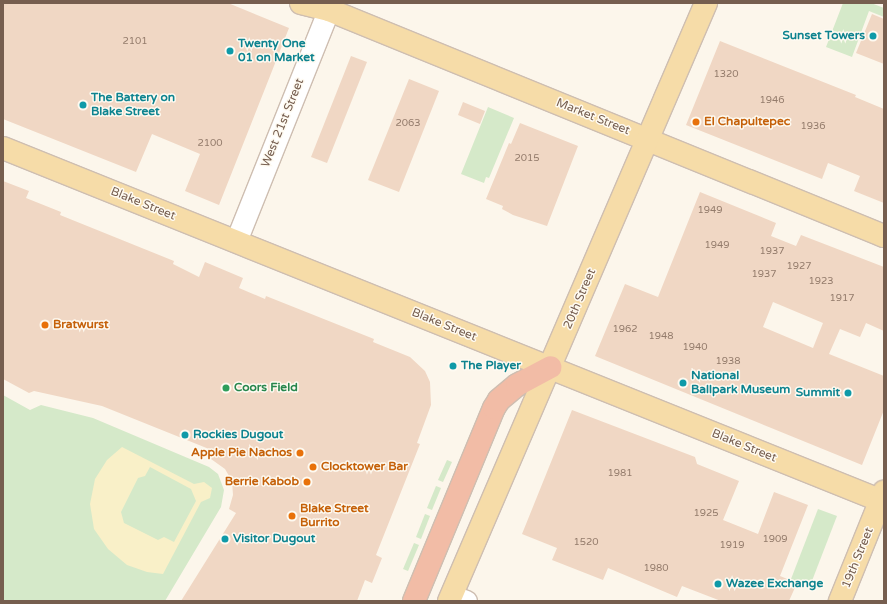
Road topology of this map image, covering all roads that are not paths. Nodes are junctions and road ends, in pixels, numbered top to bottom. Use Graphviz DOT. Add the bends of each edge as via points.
graph roads {
  1 [pos="301,3"];
  2 [pos="706,3"];
  3 [pos="330,6"];
  4 [pos="648,139"];
  5 [pos="3,148"];
  6 [pos="884,236"];
  7 [pos="236,241"];
  8 [pos="551,367"];
  9 [pos="883,498"];
  10 [pos="455,600"];
  11 [pos="414,601"];
  12 [pos="840,601"];
  1 -- 3 [label="main road, Market Street"];
  2 -- 4 [label="main road, 20th Street"];
  3 -- 4 [label="main road, Market Street"];
  3 -- 7 [label="street, West 21st Street"];
  4 -- 6 [label="main road, Market Street"];
  4 -- 8 [label="main road, 20th Street"];
  5 -- 7 [label="main road, Blake Street"];
  7 -- 8 [label="main road, Blake Street"];
  8 -- 9 [label="main road, Blake Street"];
  8 -- 10 [label="main road, 20th Street"];
  8 -- 11 [label="highway" via="517,385 502,397 494,408"];
  9 -- 12 [label="main road, 19th Street"];
}
